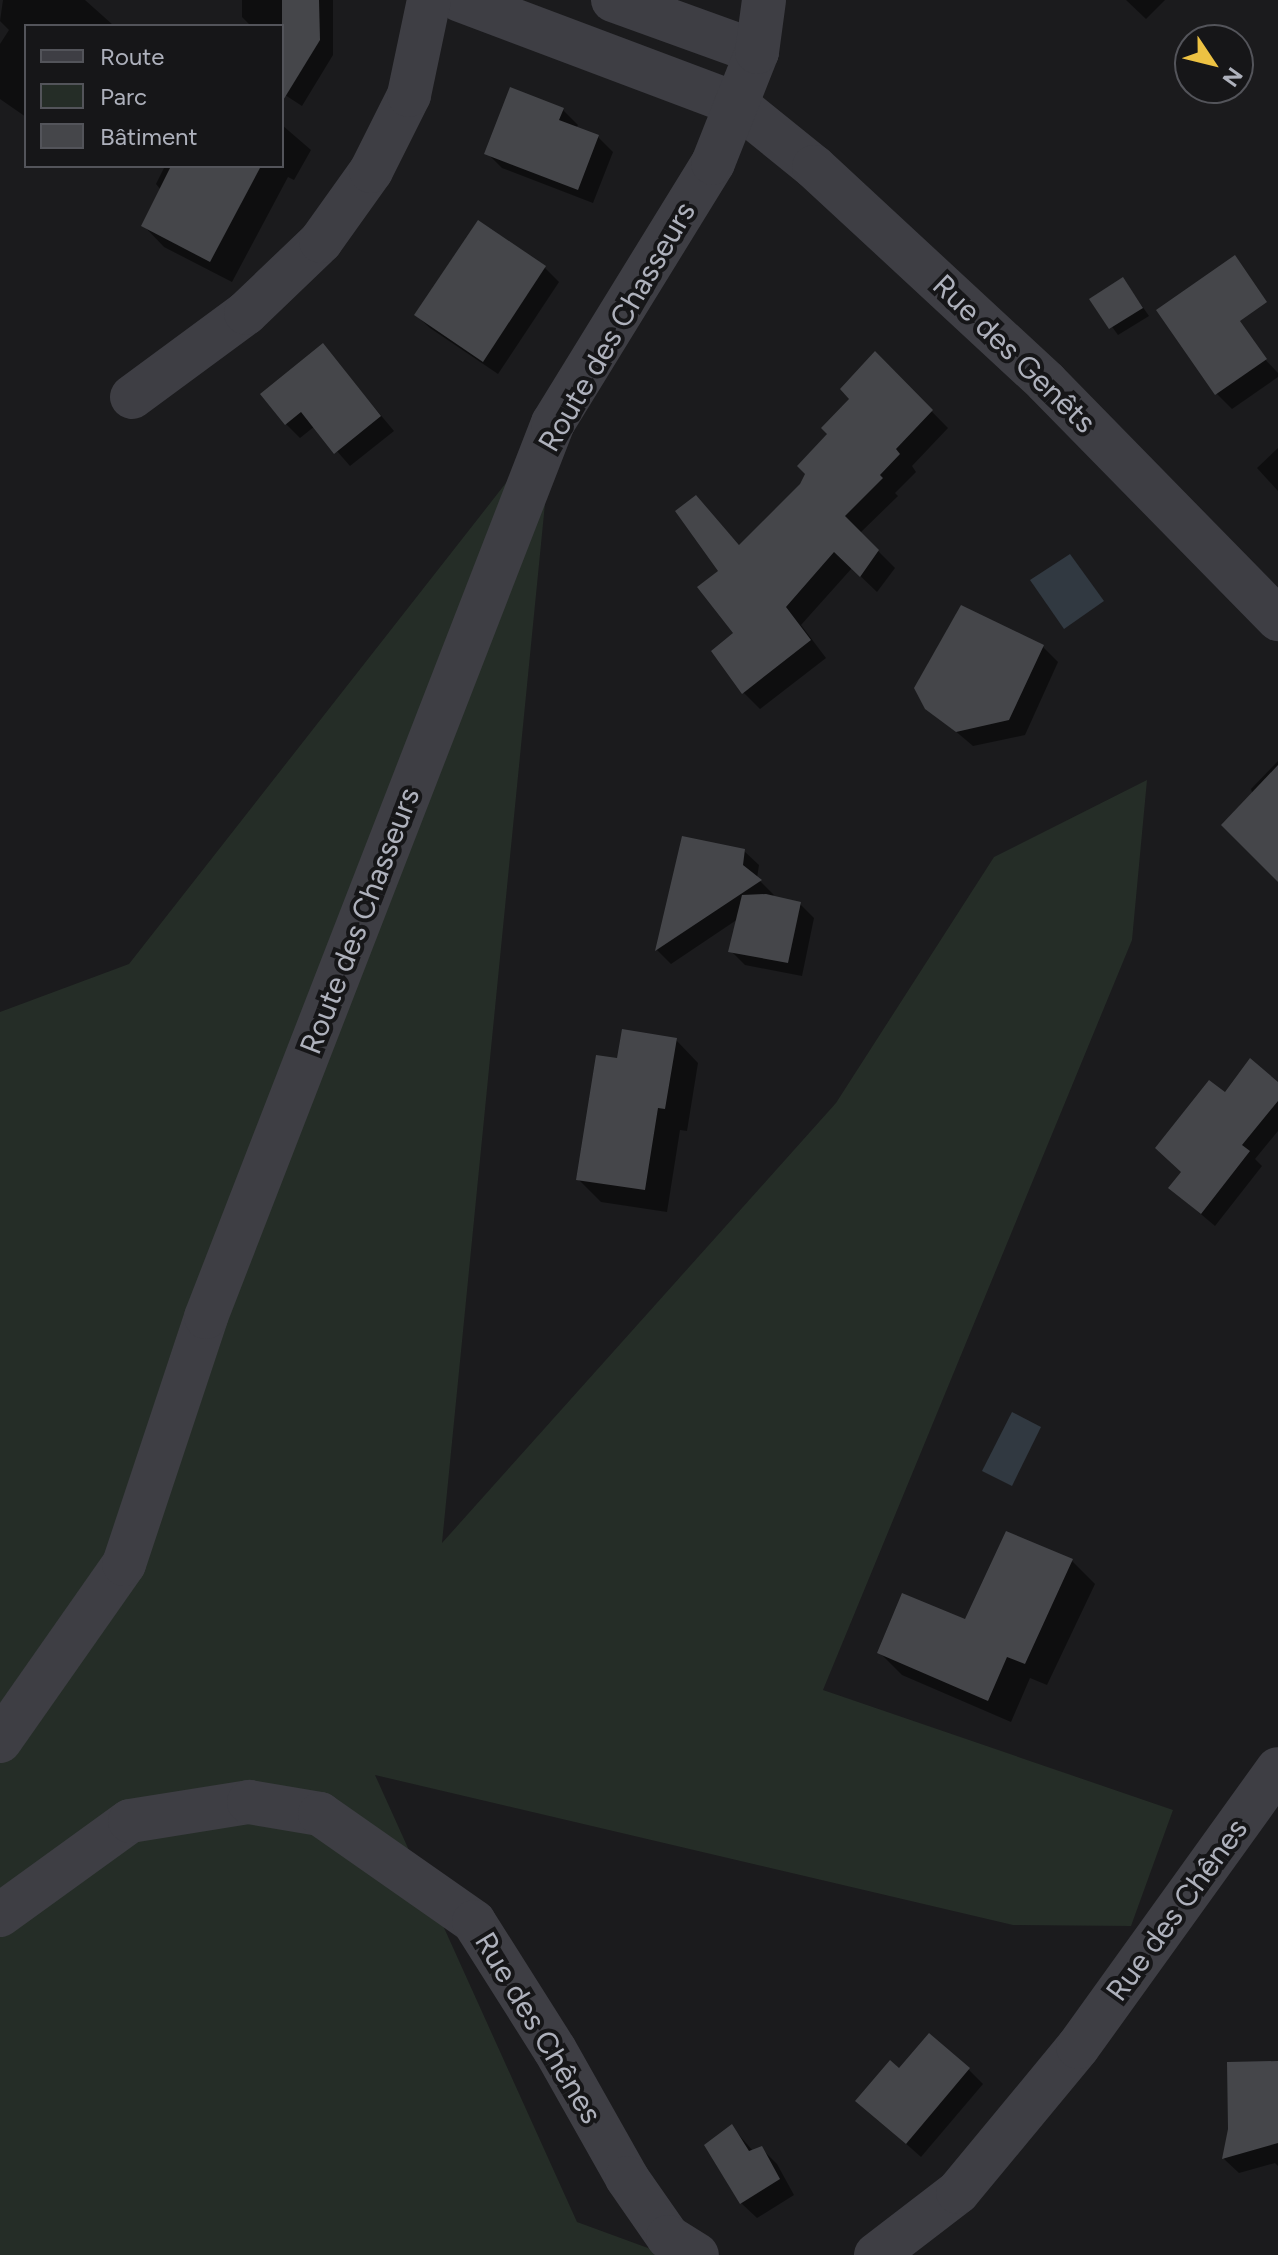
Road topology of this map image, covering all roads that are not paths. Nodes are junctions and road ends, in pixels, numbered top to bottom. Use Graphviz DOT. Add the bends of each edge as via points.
graph roads {
  1 [pos="429,0"];
  2 [pos="460,0"];
  3 [pos="613,0"];
  4 [pos="764,0"];
  5 [pos="757,52"];
  6 [pos="736,104"];
  7 [pos="132,397"];
  8 [pos="1278,619"];
  9 [pos="0,1741"];
  10 [pos="1278,1769"];
  11 [pos="0,1915"];
  12 [pos="697,2255"];
  13 [pos="876,2255"];
  1 -- 7 [label="street" via="409,95 371,171 321,241 246,313"];
  2 -- 6 [label="street"];
  3 -- 5 [label="street"];
  4 -- 5 [label="street, Route des Chasseurs"];
  5 -- 6 [label="street, Route des Chasseurs"];
  6 -- 8 [label="street, Rue des Genêts" via="814,167 1046,382"];
  6 -- 9 [label="street, Route des Chasseurs" via="713,163 553,423 206,1317 124,1564"];
  10 -- 13 [label="street, Rue des Chênes" via="1078,2047 978,2168 958,2192"];
  11 -- 12 [label="street, Rue des Chênes" via="130,1821 249,1802 320,1814 474,1922 627,2178 668,2237"];
}
